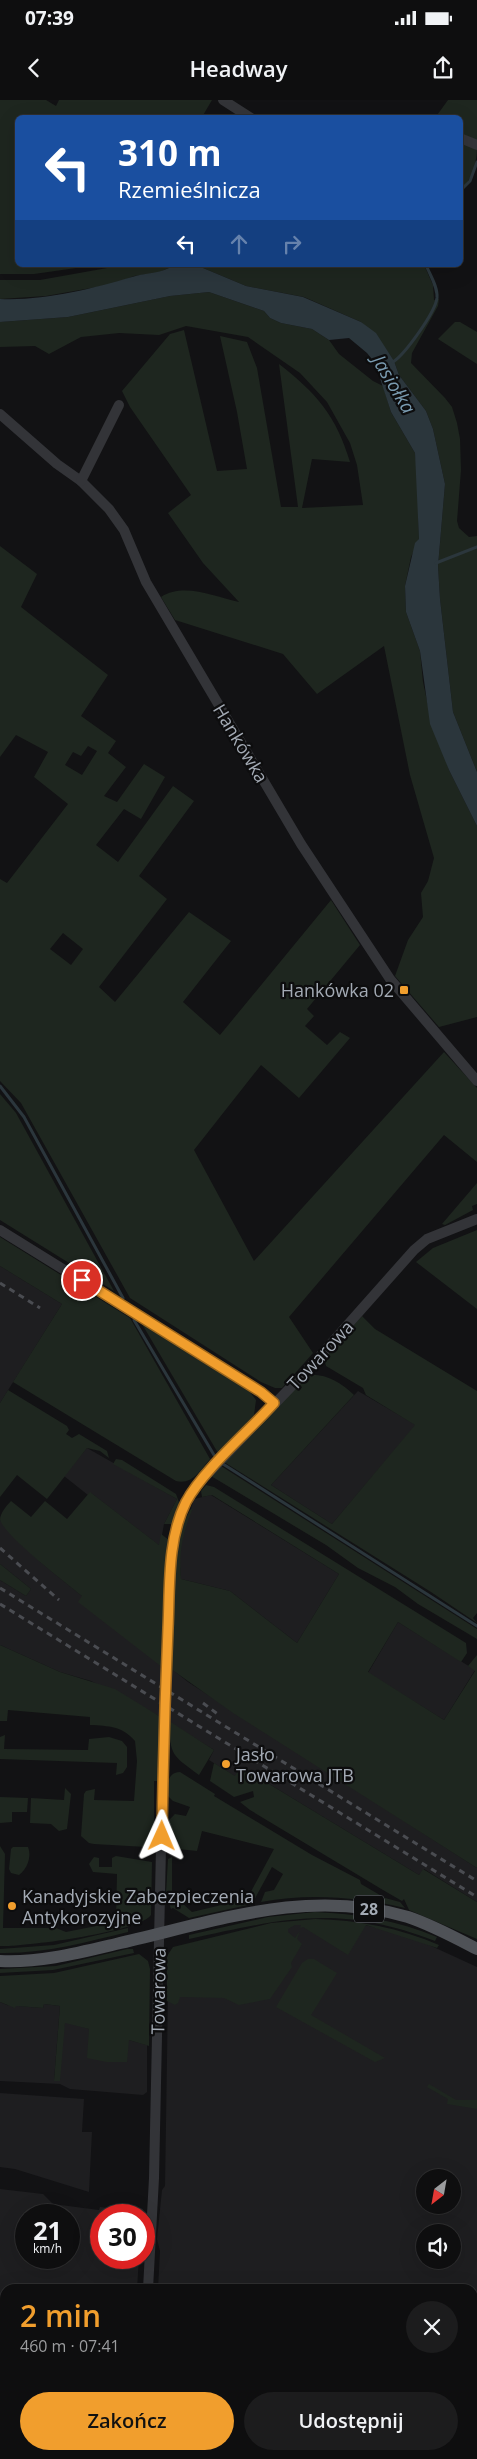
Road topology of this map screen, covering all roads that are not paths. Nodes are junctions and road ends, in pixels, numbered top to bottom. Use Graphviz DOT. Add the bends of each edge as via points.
graph roads {
  1 [pos="223,100"];
  2 [pos="246,115"];
  3 [pos="463,139"];
  4 [pos="477,146"];
  5 [pos="119,405"];
  6 [pos="0,414"];
  7 [pos="81,480"];
  8 [pos="477,1081"];
  9 [pos="477,1219"];
  10 [pos="0,1230"];
  11 [pos="274,1403"];
  12 [pos="159,1934"];
  13 [pos="477,1949"];
  14 [pos="0,1962"];
  15 [pos="148,2284"];
  1 -- 2 [label="street"];
  3 -- 4 [label="street"];
  5 -- 7 [label="street"];
  6 -- 7 [label="street, Hankówka" via="57,464"];
  7 -- 8 [label="street, Hankówka" via="124,530 146,582 301,844 390,979"];
  9 -- 11 [label="street, Towarowa" via="427,1239 414,1250 312,1366"];
  10 -- 11 [label="street"];
  11 -- 12 [label="street, Towarowa" via="196,1487 183,1509 176,1533 171,1562 164,1705"];
  12 -- 13 [label="main road, 28" via="254,1911 333,1905 407,1917"];
  12 -- 14 [label="main road, 28" via="58,1957"];
  12 -- 15 [label="street, Towarowa"];
}
